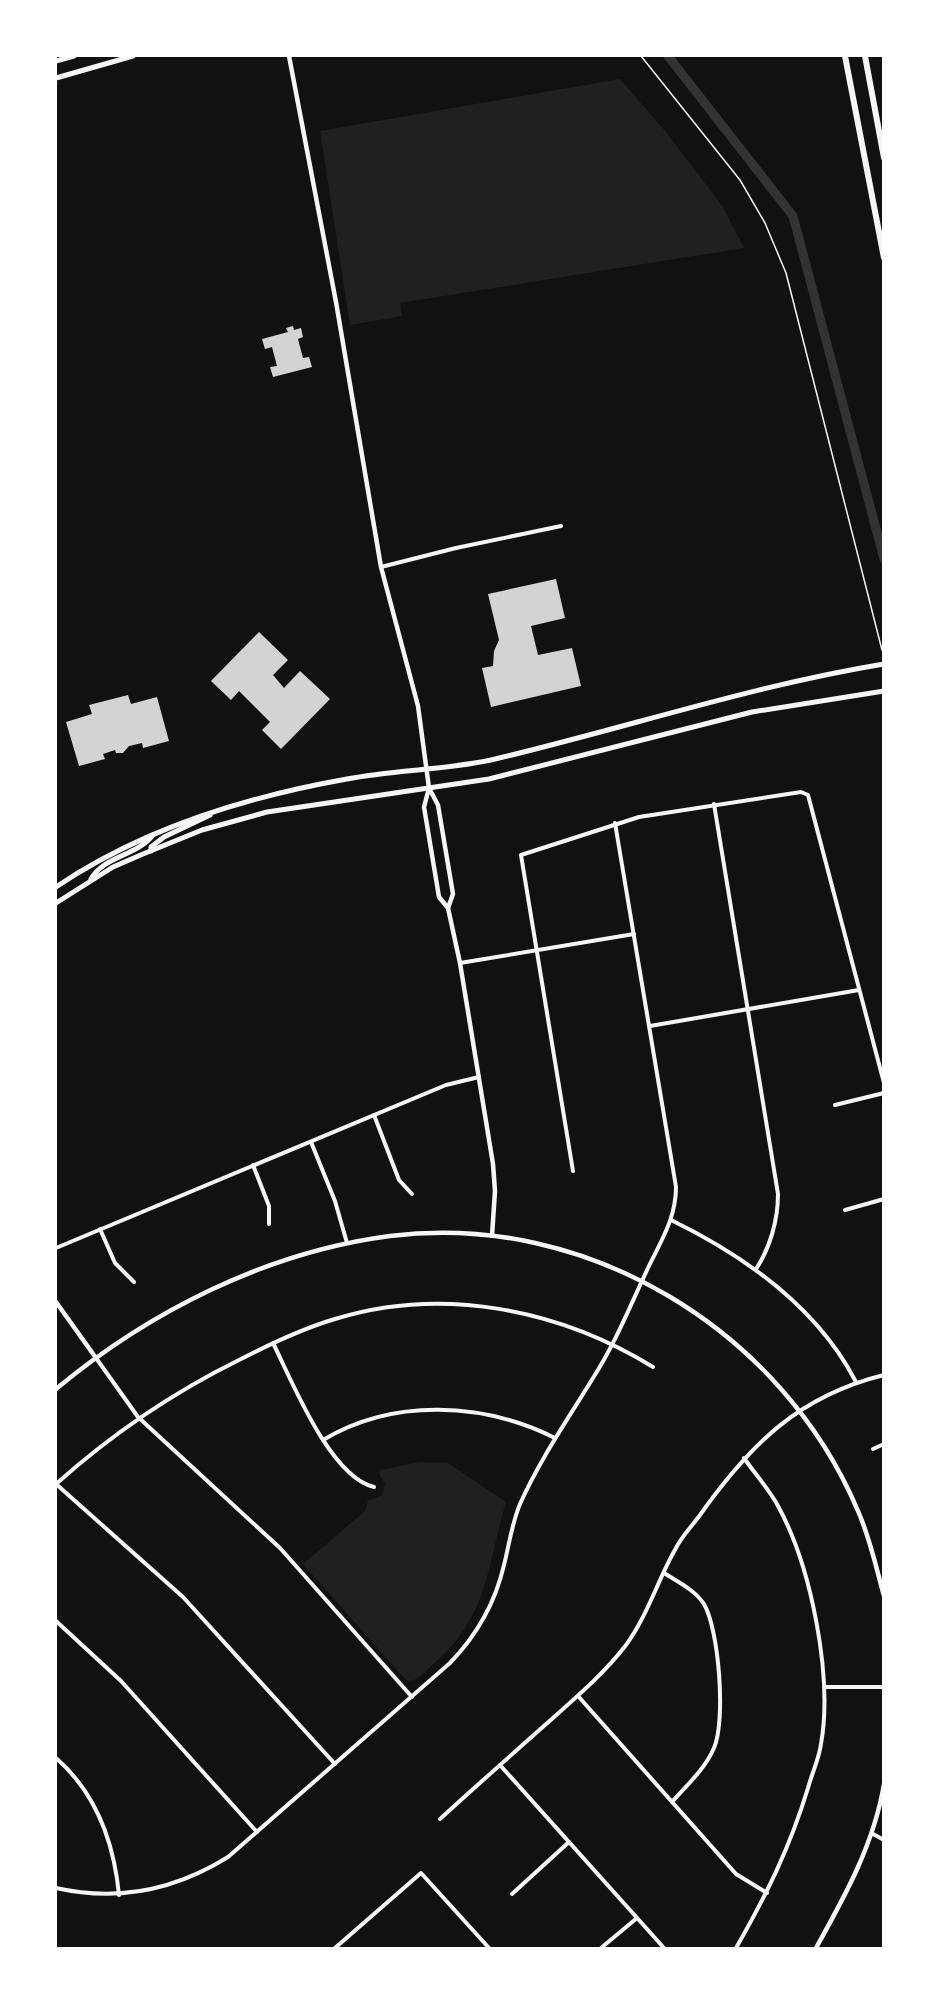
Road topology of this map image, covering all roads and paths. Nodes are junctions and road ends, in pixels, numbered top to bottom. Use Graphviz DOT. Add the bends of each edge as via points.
graph roads {
  1 [pos="74,56"];
  2 [pos="133,56"];
  3 [pos="289,56"];
  4 [pos="641,56"];
  5 [pos="845,56"];
  6 [pos="865,56"];
  7 [pos="56,61"];
  8 [pos="56,78"];
  9 [pos="884,158"];
  10 [pos="884,258"];
  11 [pos="561,526"];
  12 [pos="381,567"];
  13 [pos="882,650"];
  14 [pos="884,664"];
  15 [pos="881,692"];
  16 [pos="426,768"];
  17 [pos="429,788"];
  18 [pos="714,804"];
  19 [pos="214,813"];
  20 [pos="615,823"];
  21 [pos="154,833"];
  22 [pos="151,851"];
  23 [pos="90,881"];
  24 [pos="56,887"];
  25 [pos="56,903"];
  26 [pos="448,908"];
  27 [pos="634,934"];
  28 [pos="536,950"];
  29 [pos="460,963"];
  30 [pos="859,990"];
  31 [pos="748,1010"];
  32 [pos="650,1026"];
  33 [pos="479,1077"];
  34 [pos="884,1083"];
  35 [pos="884,1093"];
  36 [pos="835,1104"];
  37 [pos="374,1115"];
  38 [pos="310,1142"];
  39 [pos="253,1165"];
  40 [pos="573,1171"];
  41 [pos="412,1194"];
  42 [pos="884,1199"];
  43 [pos="845,1210"];
  44 [pos="671,1220"];
  45 [pos="269,1224"];
  46 [pos="100,1229"];
  47 [pos="492,1236"];
  48 [pos="347,1243"];
  49 [pos="56,1248"];
  50 [pos="756,1269"];
  51 [pos="642,1280"];
  52 [pos="134,1282"];
  53 [pos="56,1302"];
  54 [pos="273,1343"];
  55 [pos="611,1344"];
  56 [pos="96,1358"];
  57 [pos="653,1367"];
  58 [pos="884,1375"];
  59 [pos="856,1382"];
  60 [pos="56,1389"];
  61 [pos="800,1410"];
  62 [pos="138,1417"];
  63 [pos="555,1438"];
  64 [pos="323,1440"];
  65 [pos="884,1444"];
  66 [pos="873,1449"];
  67 [pos="744,1458"];
  68 [pos="56,1484"];
  69 [pos="374,1487"];
  70 [pos="664,1574"];
  71 [pos="884,1596"];
  72 [pos="56,1621"];
  73 [pos="825,1687"];
  74 [pos="884,1688"];
  75 [pos="578,1696"];
  76 [pos="412,1697"];
  77 [pos="56,1758"];
  78 [pos="334,1764"];
  79 [pos="500,1765"];
  80 [pos="884,1784"];
  81 [pos="672,1802"];
  82 [pos="440,1819"];
  83 [pos="257,1832"];
  84 [pos="873,1834"];
  85 [pos="884,1840"];
  86 [pos="569,1842"];
  87 [pos="56,1888"];
  88 [pos="767,1893"];
  89 [pos="512,1894"];
  90 [pos="118,1895"];
  91 [pos="637,1918"];
  92 [pos="335,1948"];
  93 [pos="489,1948"];
  94 [pos="601,1948"];
  95 [pos="664,1948"];
  96 [pos="736,1948"];
  97 [pos="816,1948"];
  1 -- 7 [label="main road"];
  2 -- 8 [label="main road"];
  3 -- 12 [label="street"];
  4 -- 13 [label="path" via="740,180 776,247 786,273"];
  5 -- 10 [label="main road"];
  6 -- 9 [label="main road"];
  11 -- 12 [label="street"];
  12 -- 16 [label="street" via="418,706"];
  14 -- 16 [label="main road" via="733,695 488,760"];
  15 -- 17 [label="main road" via="752,712 536,768"];
  16 -- 17 [label="street"];
  16 -- 19 [label="main road" via="346,779"];
  17 -- 22 [label="main road" via="267,812 202,830"];
  17 -- 26 [label="street" via="438,804 453,894"];
  17 -- 26 [label="street" via="424,807 439,897"];
  18 -- 20 [label="street"];
  18 -- 30 [label="street" via="801,792 807,795"];
  18 -- 31 [label="street"];
  19 -- 21 [label="main road"];
  19 -- 22 [label="main road" via="164,837"];
  20 -- 27 [label="street"];
  20 -- 28 [label="street" via="521,855"];
  21 -- 23 [label="main road" via="139,848 101,867"];
  21 -- 24 [label="main road" via="124,846"];
  22 -- 23 [label="main road"];
  23 -- 25 [label="main road"];
  26 -- 29 [label="street"];
  27 -- 28 [label="street"];
  27 -- 32 [label="street"];
  28 -- 29 [label="street"];
  28 -- 40 [label="street"];
  29 -- 33 [label="street"];
  30 -- 31 [label="street"];
  30 -- 34 [label="street"];
  31 -- 32 [label="street"];
  31 -- 50 [label="street" via="778,1194 766,1252"];
  32 -- 44 [label="street" via="676,1187"];
  33 -- 37 [label="street" via="446,1085"];
  33 -- 47 [label="street" via="493,1173"];
  35 -- 36 [label="street"];
  37 -- 38 [label="street"];
  37 -- 41 [label="street" via="399,1179"];
  38 -- 39 [label="street"];
  38 -- 48 [label="street" via="335,1201"];
  39 -- 45 [label="street" via="269,1206"];
  39 -- 46 [label="street"];
  42 -- 43 [label="street"];
  44 -- 50 [label="street"];
  44 -- 51 [label="street"];
  46 -- 49 [label="street"];
  46 -- 52 [label="street" via="115,1263"];
  47 -- 48 [label="street" via="413,1234"];
  47 -- 51 [label="street" via="575,1254"];
  48 -- 56 [label="street" via="277,1264 209,1291 148,1323"];
  50 -- 59 [label="street" via="828,1338"];
  51 -- 55 [label="street"];
  51 -- 61 [label="street" via="690,1307 742,1347"];
  53 -- 56 [label="street"];
  54 -- 55 [label="street" via="336,1318 433,1304 516,1311 575,1328"];
  54 -- 62 [label="street" via="208,1375"];
  54 -- 64 [label="street"];
  55 -- 57 [label="street"];
  55 -- 63 [label="street"];
  56 -- 60 [label="street"];
  56 -- 62 [label="street"];
  58 -- 59 [label="street"];
  59 -- 61 [label="street"];
  61 -- 67 [label="street"];
  61 -- 71 [label="street" via="858,1511"];
  62 -- 68 [label="street"];
  62 -- 76 [label="street" via="279,1548"];
  63 -- 64 [label="street" via="501,1417 444,1409 387,1416 346,1427"];
  63 -- 76 [label="street" via="519,1507 499,1586 487,1614 460,1652"];
  64 -- 69 [label="street" via="344,1467 364,1485"];
  65 -- 66 [label="street"];
  67 -- 70 [label="street" via="677,1545"];
  67 -- 73 [label="street" via="778,1506 802,1564 812,1599"];
  68 -- 78 [label="street" via="198,1612"];
  70 -- 75 [label="street" via="626,1645"];
  70 -- 81 [label="street" via="696,1594 704,1605 714,1627 718,1661 719,1722 715,1746 705,1764"];
  72 -- 83 [label="street" via="121,1681"];
  73 -- 74 [label="street"];
  73 -- 88 [label="street" via="821,1745 792,1839"];
  75 -- 79 [label="street"];
  75 -- 81 [label="street"];
  76 -- 78 [label="street"];
  77 -- 90 [label="street" via="81,1785 101,1820 113,1854"];
  78 -- 83 [label="street"];
  79 -- 82 [label="street"];
  79 -- 86 [label="street"];
  80 -- 84 [label="street"];
  81 -- 88 [label="street" via="736,1874"];
  83 -- 90 [label="street" via="228,1857 187,1879 150,1891"];
  84 -- 85 [label="street"];
  84 -- 97 [label="street"];
  86 -- 89 [label="street"];
  86 -- 91 [label="street"];
  87 -- 90 [label="street"];
  88 -- 96 [label="street"];
  91 -- 94 [label="street"];
  91 -- 95 [label="street"];
  92 -- 93 [label="street" via="422,1873"];
}
